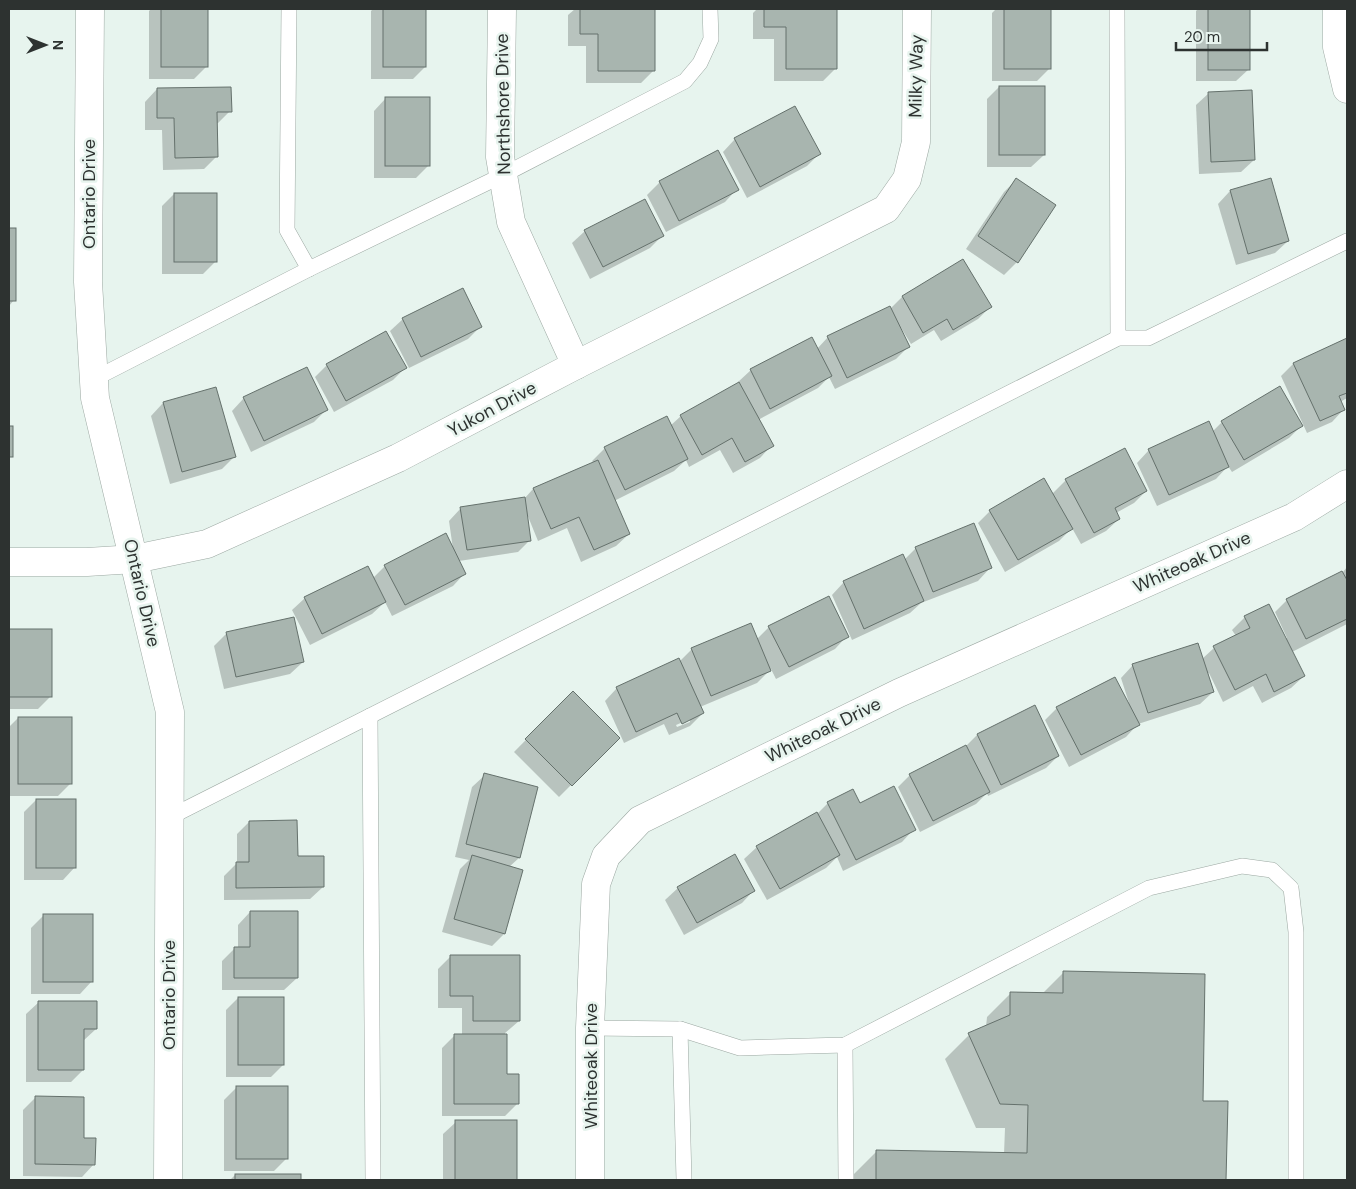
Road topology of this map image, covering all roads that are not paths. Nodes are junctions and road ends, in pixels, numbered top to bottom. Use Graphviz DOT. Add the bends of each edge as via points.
graph roads {
  1 [pos="90,9"];
  2 [pos="289,9"];
  3 [pos="502,9"];
  4 [pos="710,9"];
  5 [pos="917,9"];
  6 [pos="1117,9"];
  7 [pos="1337,9"];
  8 [pos="1347,89"];
  9 [pos="916,142"];
  10 [pos="503,175"];
  11 [pos="1347,241"];
  12 [pos="308,269"];
  13 [pos="1118,338"];
  14 [pos="576,365"];
  15 [pos="94,379"];
  16 [pos="1347,484"];
  17 [pos="135,559"];
  18 [pos="9,562"];
  19 [pos="370,716"];
  20 [pos="170,817"];
  21 [pos="590,1028"];
  22 [pos="680,1029"];
  23 [pos="845,1045"];
  24 [pos="168,1180"];
  25 [pos="373,1180"];
  26 [pos="590,1180"];
  27 [pos="684,1180"];
  28 [pos="846,1180"];
  29 [pos="1296,1180"];
  1 -- 15 [label="street, Ontario Drive" via="88,282"];
  2 -- 12 [label="lane" via="287,230"];
  3 -- 10 [label="street, Northshore Drive" via="500,157"];
  4 -- 10 [label="lane" via="711,39 700,63 684,82"];
  5 -- 9 [label="street, Milky Way"];
  6 -- 13 [label="lane"];
  7 -- 8 [label="street" via="1337,47"];
  9 -- 14 [label="street, Yukon Drive" via="907,179 886,209"];
  10 -- 12 [label="lane"];
  10 -- 14 [label="street, Northshore Drive" via="511,222"];
  11 -- 13 [label="lane" via="1148,338"];
  12 -- 15 [label="lane"];
  13 -- 19 [label="lane"];
  14 -- 17 [label="street, Yukon Drive" via="398,458 207,544"];
  15 -- 17 [label="street, Ontario Drive" via="95,398"];
  16 -- 21 [label="street, Whiteoak Drive" via="1294,517 899,693 640,820 606,856 596,884"];
  17 -- 18 [label="street, Yukon Drive"];
  17 -- 20 [label="street, Ontario Drive" via="170,712"];
  19 -- 20 [label="lane"];
  19 -- 25 [label="lane"];
  20 -- 24 [label="street, Ontario Drive"];
  21 -- 22 [label="lane"];
  21 -- 26 [label="street, Whiteoak Drive"];
  22 -- 23 [label="lane" via="740,1048"];
  22 -- 27 [label="lane"];
  23 -- 28 [label="lane"];
  23 -- 29 [label="lane" via="1149,888 1242,866 1272,870 1291,888 1296,932"];
}
